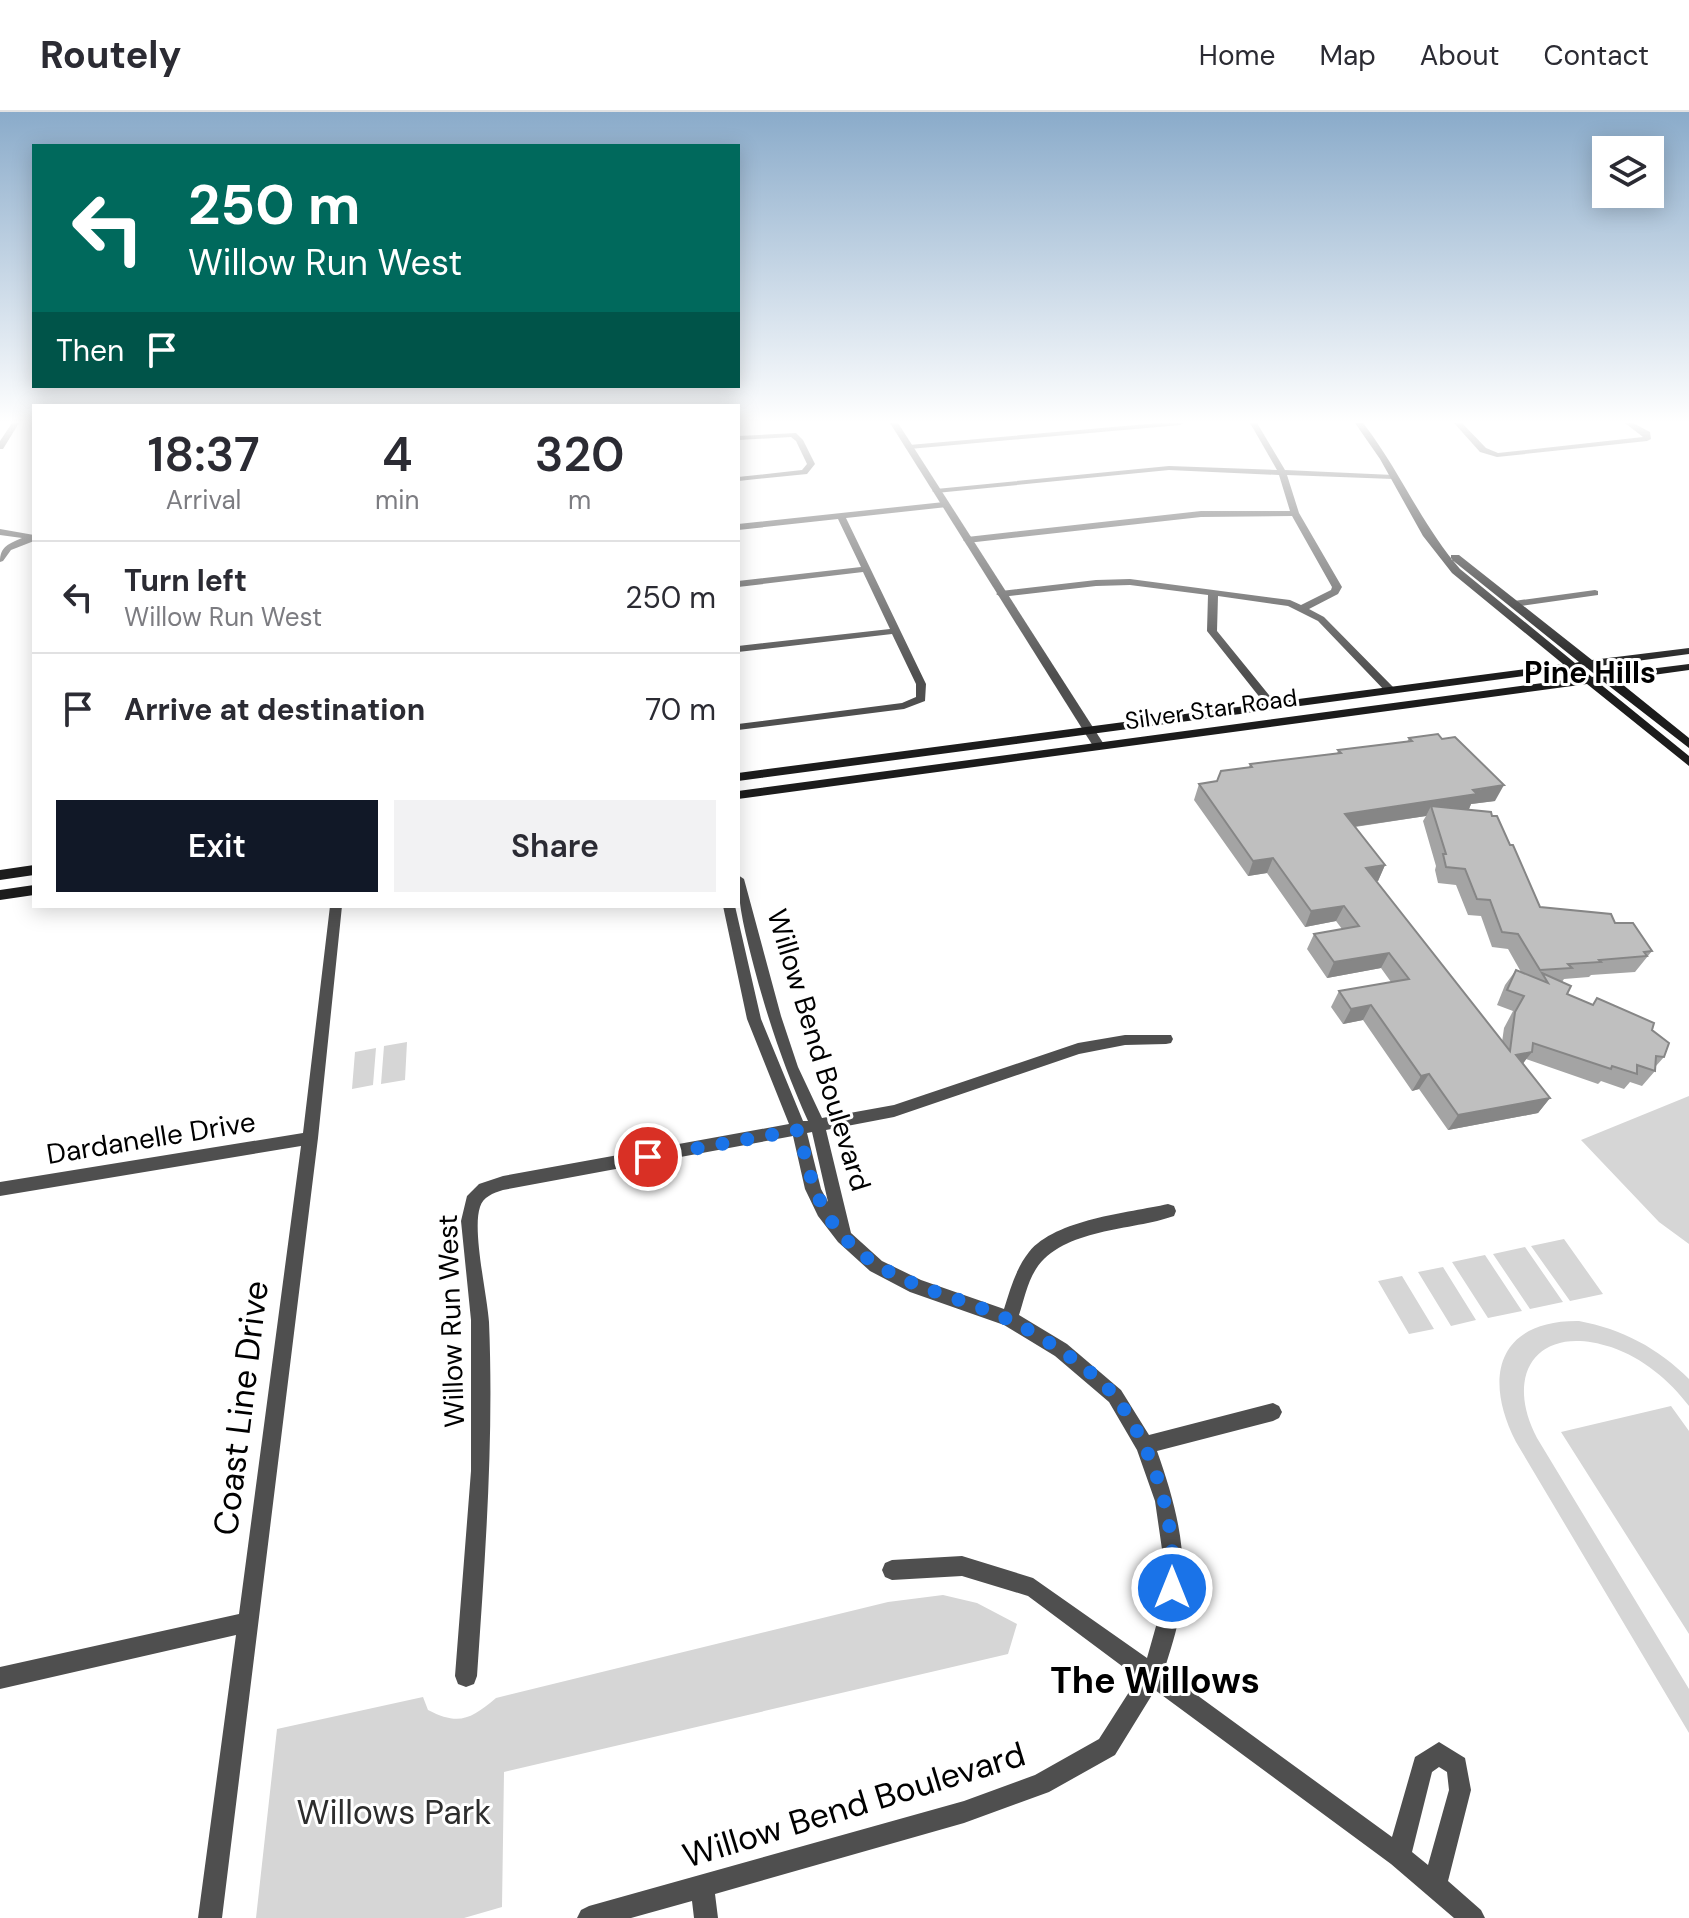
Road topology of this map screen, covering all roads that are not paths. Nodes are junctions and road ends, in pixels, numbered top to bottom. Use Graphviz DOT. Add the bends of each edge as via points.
graph roads {
  1 [pos="923,507"];
  2 [pos="945,507"];
  3 [pos="1293,507"];
  4 [pos="1409,507"];
  5 [pos="1295,513"];
  6 [pos="841,516"];
  7 [pos="740,527"];
  8 [pos="0,532"];
  9 [pos="32,538"];
  10 [pos="1432,539"];
  11 [pos="967,540"];
  12 [pos="0,559"];
  13 [pos="865,569"];
  14 [pos="740,584"];
  15 [pos="1213,592"];
  16 [pos="1595,593"];
  17 [pos="1001,594"];
  18 [pos="1514,604"];
  19 [pos="1303,608"];
  20 [pos="896,631"];
  21 [pos="740,649"];
  22 [pos="1689,651"];
  23 [pos="1589,664"];
  24 [pos="1569,667"];
  25 [pos="1689,667"];
  26 [pos="1502,676"];
  27 [pos="1607,678"];
  28 [pos="1587,681"];
  29 [pos="1391,691"];
  30 [pos="1273,707"];
  31 [pos="1370,710"];
  32 [pos="740,727"];
  33 [pos="1089,730"];
  34 [pos="1689,744"];
  35 [pos="1099,746"];
  36 [pos="1689,762"];
  37 [pos="740,777"];
  38 [pos="740,795"];
  39 [pos="32,870"];
  40 [pos="0,875"];
  41 [pos="32,879"];
  42 [pos="0,883"];
  43 [pos="740,887"];
  44 [pos="32,890"];
  45 [pos="0,895"];
  46 [pos="336,908"];
  47 [pos="729,908"];
  48 [pos="1166,1039"];
  49 [pos="818,1127"];
  50 [pos="799,1130"];
  51 [pos="310,1138"];
  52 [pos="0,1189"];
  53 [pos="1168,1211"];
  54 [pos="844,1237"];
  55 [pos="1009,1319"];
  56 [pos="1273,1412"];
  57 [pos="1145,1445"];
  58 [pos="892,1570"];
  59 [pos="247,1622"];
  60 [pos="1153,1674"];
  61 [pos="466,1676"];
  62 [pos="0,1678"];
  63 [pos="1399,1856"];
  64 [pos="702,1885"];
  65 [pos="1435,1885"];
  66 [pos="210,1918"];
  67 [pos="589,1918"];
  68 [pos="706,1918"];
  69 [pos="1473,1918"];
  1 -- 6 [label="street"];
  2 -- 11 [label="street"];
  3 -- 5 [label="street"];
  4 -- 10 [label="main road"];
  5 -- 11 [label="street" via="1201,514"];
  5 -- 19 [label="street" via="1337,587"];
  6 -- 7 [label="street"];
  6 -- 13 [label="street"];
  8 -- 9 [label="street"];
  9 -- 12 [label="street" via="8,548"];
  10 -- 18 [label="main road"];
  10 -- 24 [label="main road" via="1456,571"];
  11 -- 17 [label="street"];
  13 -- 14 [label="street"];
  13 -- 20 [label="street"];
  15 -- 17 [label="street" via="1112,582"];
  15 -- 19 [label="street"];
  15 -- 30 [label="street" via="1212,631"];
  16 -- 18 [label="street"];
  17 -- 33 [label="street"];
  18 -- 23 [label="main road"];
  19 -- 29 [label="street" via="1321,619"];
  20 -- 21 [label="street"];
  20 -- 32 [label="street" via="921,684 921,699 904,706"];
  22 -- 23 [label="main road, Silver Star Road"];
  23 -- 24 [label="main road, Silver Star Road"];
  23 -- 27 [label="main road"];
  24 -- 26 [label="main road, Silver Star Road"];
  24 -- 28 [label="main road"];
  25 -- 27 [label="main road, Silver Star Road"];
  26 -- 29 [label="main road, Silver Star Road"];
  26 -- 31 [label="main road" via="1375,701"];
  27 -- 28 [label="main road, Silver Star Road"];
  27 -- 34 [label="main road"];
  28 -- 31 [label="main road, Silver Star Road"];
  28 -- 36 [label="main road"];
  29 -- 30 [label="main road, Silver Star Road"];
  30 -- 33 [label="main road, Silver Star Road"];
  31 -- 35 [label="main road, Silver Star Road"];
  33 -- 35 [label="street"];
  33 -- 37 [label="main road, Silver Star Road"];
  35 -- 38 [label="main road, Silver Star Road"];
  39 -- 40 [label="main road"];
  41 -- 42 [label="main road"];
  43 -- 49 [label="street, Willow Bend Boulevard" via="774,1016"];
  44 -- 45 [label="main road"];
  46 -- 51 [label="street, Coast Line Drive"];
  47 -- 50 [label="street, Willow Bend Boulevard" via="754,1019"];
  48 -- 49 [label="street, Willow Run West" via="1078,1049 894,1111"];
  49 -- 50 [label="street, Willow Run West"];
  49 -- 54 [label="street, Willow Bend Boulevard"];
  50 -- 54 [label="street, Willow Bend Boulevard" via="813,1189"];
  50 -- 61 [label="street, Willow Run West" via="503,1183 485,1189 473,1201 469,1221 480,1320 481,1471"];
  51 -- 52 [label="street, Dardanelle Drive"];
  51 -- 59 [label="street, Coast Line Drive"];
  53 -- 55 [label="street" via="1063,1237 1043,1248 1022,1277"];
  54 -- 55 [label="street, Willow Bend Boulevard" via="876,1266 916,1286"];
  55 -- 57 [label="street, Willow Bend Boulevard" via="1061,1350 1115,1396"];
  56 -- 57 [label="street"];
  57 -- 60 [label="street, Willow Bend Boulevard" via="1165,1501 1174,1563 1170,1612"];
  58 -- 60 [label="street" via="962,1566 1033,1588"];
  59 -- 62 [label="street"];
  59 -- 66 [label="street, Coast Line Drive"];
  60 -- 63 [label="street"];
  60 -- 64 [label="street, Willow Bend Boulevard" via="1107,1747 1041,1784 964,1812"];
  63 -- 65 [label="street"];
  63 -- 65 [label="street" via="1423,1765 1439,1753 1457,1766 1460,1790"];
  64 -- 67 [label="street, Willow Bend Boulevard"];
  64 -- 68 [label="street"];
  65 -- 69 [label="street"];
}
